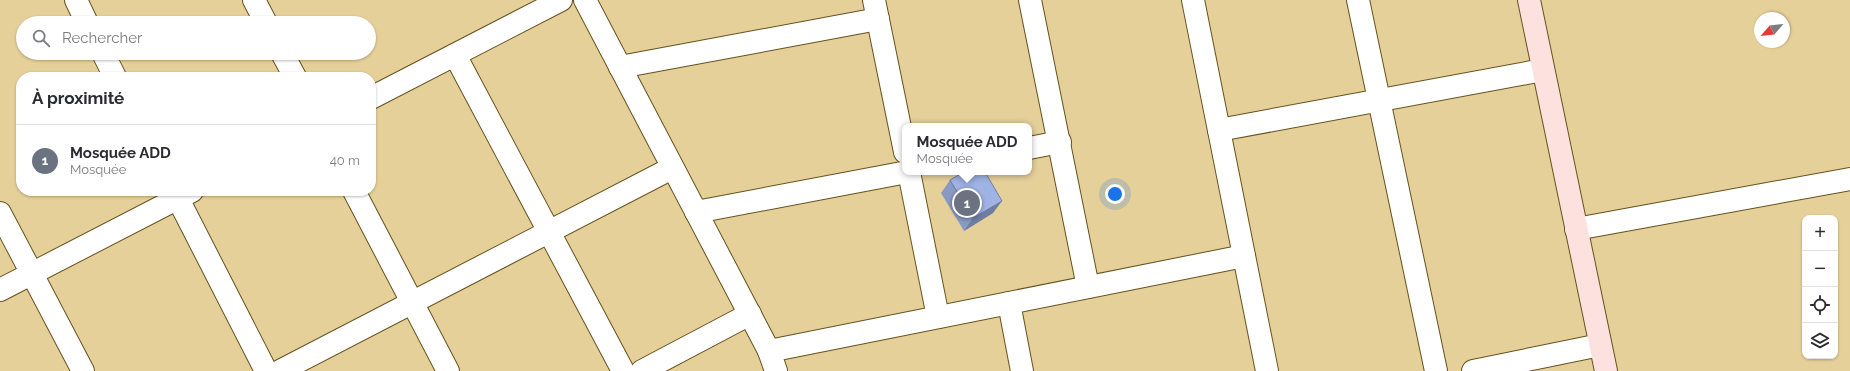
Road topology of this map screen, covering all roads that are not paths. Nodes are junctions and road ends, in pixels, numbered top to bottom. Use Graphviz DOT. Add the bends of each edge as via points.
graph roads {
  1 [pos="76,0"];
  2 [pos="254,0"];
  3 [pos="561,0"];
  4 [pos="585,0"];
  5 [pos="1030,0"];
  6 [pos="1193,0"];
  7 [pos="1358,0"];
  8 [pos="1529,0"];
  9 [pos="876,10"];
  10 [pos="84,16"];
  11 [pos="262,16"];
  12 [pos="455,55"];
  13 [pos="106,60"];
  14 [pos="286,60"];
  15 [pos="620,67"];
  16 [pos="1543,70"];
  17 [pos="112,72"];
  18 [pos="292,72"];
  19 [pos="376,95"];
  20 [pos="1379,100"];
  21 [pos="1219,130"];
  22 [pos="902,137"];
  23 [pos="1060,142"];
  24 [pos="1032,147"];
  25 [pos="672,168"];
  26 [pos="902,173"];
  27 [pos="909,175"];
  28 [pos="1850,179"];
  29 [pos="175,196"];
  30 [pos="182,196"];
  31 [pos="357,196"];
  32 [pos="696,212"];
  33 [pos="0,213"];
  34 [pos="1576,229"];
  35 [pos="549,232"];
  36 [pos="1244,256"];
  37 [pos="32,273"];
  38 [pos="1088,287"];
  39 [pos="0,290"];
  40 [pos="412,302"];
  41 [pos="1009,303"];
  42 [pos="750,314"];
  43 [pos="938,317"];
  44 [pos="1600,345"];
  45 [pos="769,351"];
  46 [pos="83,371"];
  47 [pos="266,371"];
  48 [pos="280,371"];
  49 [pos="448,371"];
  50 [pos="623,371"];
  51 [pos="642,371"];
  52 [pos="776,371"];
  53 [pos="1022,371"];
  54 [pos="1267,371"];
  55 [pos="1436,371"];
  56 [pos="1473,371"];
  57 [pos="1606,371"];
  1 -- 10 [label="street"];
  2 -- 11 [label="street"];
  3 -- 12 [label="street"];
  4 -- 15 [label="street"];
  5 -- 23 [label="street"];
  6 -- 21 [label="street"];
  7 -- 20 [label="street"];
  8 -- 16 [label="street"];
  9 -- 15 [label="street"];
  9 -- 22 [label="street"];
  12 -- 19 [label="street"];
  12 -- 35 [label="street"];
  13 -- 17 [label="street"];
  14 -- 18 [label="street"];
  15 -- 25 [label="street"];
  16 -- 20 [label="street"];
  16 -- 34 [label="street"];
  20 -- 21 [label="street"];
  20 -- 55 [label="street"];
  21 -- 36 [label="street"];
  23 -- 24 [label="street"];
  23 -- 38 [label="street"];
  25 -- 32 [label="street"];
  25 -- 35 [label="street"];
  26 -- 32 [label="street"];
  27 -- 43 [label="street"];
  28 -- 34 [label="street"];
  29 -- 37 [label="street"];
  30 -- 47 [label="street"];
  31 -- 40 [label="street"];
  32 -- 42 [label="street"];
  33 -- 37 [label="street"];
  34 -- 44 [label="street"];
  35 -- 40 [label="street"];
  35 -- 50 [label="street"];
  36 -- 38 [label="street"];
  36 -- 54 [label="street"];
  37 -- 39 [label="street"];
  37 -- 46 [label="street"];
  38 -- 41 [label="street"];
  40 -- 48 [label="street"];
  40 -- 49 [label="street"];
  41 -- 43 [label="street"];
  41 -- 53 [label="street"];
  42 -- 45 [label="street"];
  42 -- 51 [label="street"];
  43 -- 45 [label="street"];
  44 -- 56 [label="street"];
  44 -- 57 [label="street"];
  45 -- 52 [label="street"];
}
